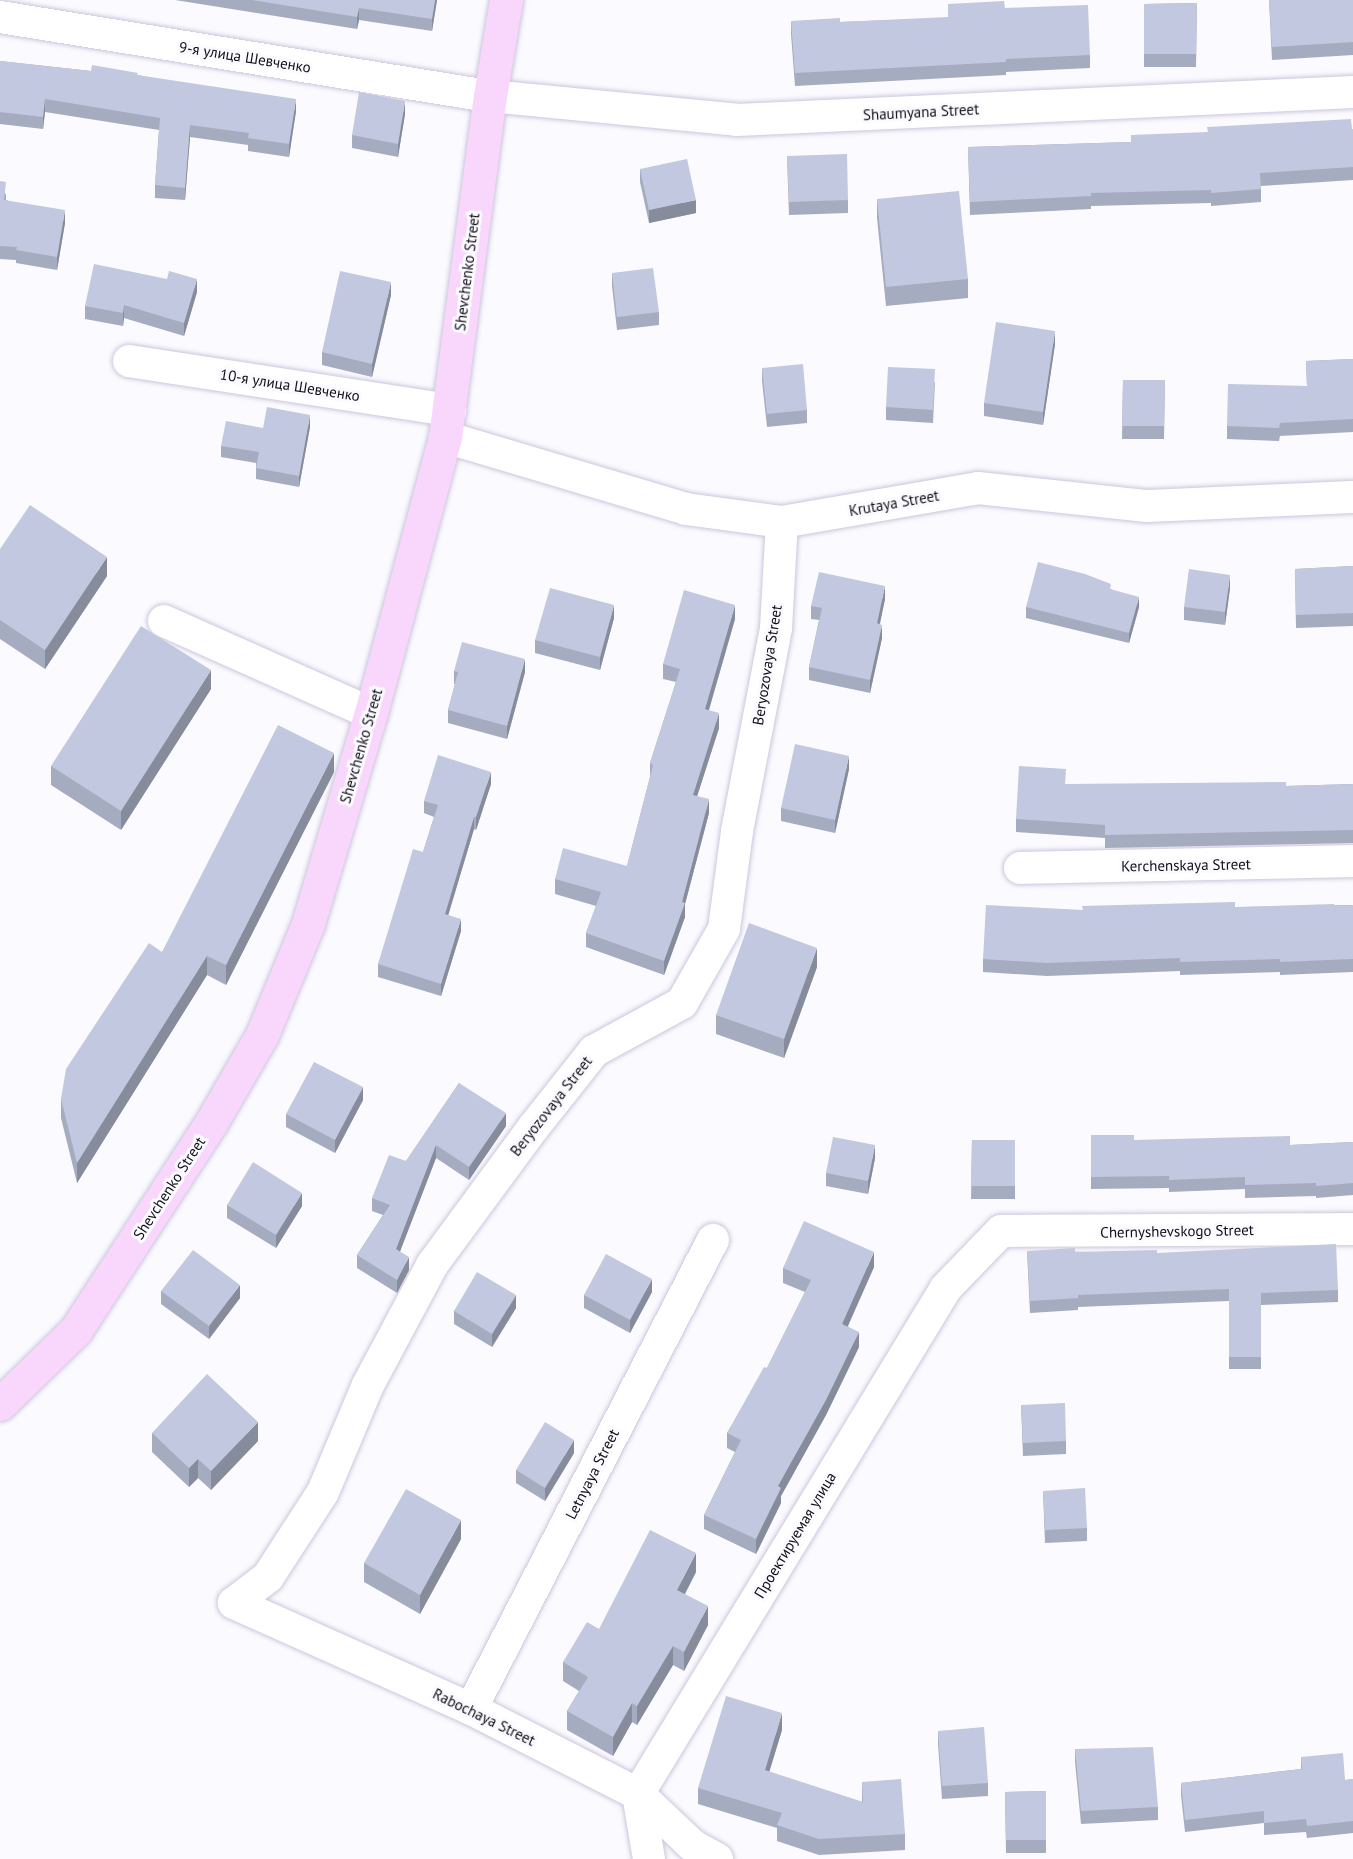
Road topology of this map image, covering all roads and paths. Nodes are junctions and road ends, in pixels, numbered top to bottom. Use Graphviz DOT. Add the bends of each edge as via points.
graph roads {
  1 [pos="506,0"];
  2 [pos="0,17"];
  3 [pos="1353,92"];
  4 [pos="490,96"];
  5 [pos="129,361"];
  6 [pos="447,423"];
  7 [pos="1353,496"];
  8 [pos="782,522"];
  9 [pos="164,621"];
  10 [pos="371,713"];
  11 [pos="1353,861"];
  12 [pos="1020,868"];
  13 [pos="1353,1228"];
  14 [pos="1001,1231"];
  15 [pos="712,1240"];
  16 [pos="0,1404"];
  17 [pos="234,1603"];
  18 [pos="471,1709"];
  19 [pos="638,1794"];
  20 [pos="649,1859"];
  21 [pos="717,1859"];
  1 -- 4 [label="main road, Shevchenko Street"];
  2 -- 4 [label="street, 9-я улица Шевченко"];
  3 -- 4 [label="street, Shaumyana Street" via="737,120"];
  4 -- 6 [label="main road, Shevchenko Street"];
  5 -- 6 [label="street, 10-я улица Шевченко"];
  6 -- 8 [label="street, Krutaya Street" via="686,509"];
  6 -- 10 [label="main road, Shevchenko Street"];
  7 -- 8 [label="street, Krutaya Street" via="1147,506 978,488"];
  8 -- 17 [label="street, Beryozovaya Street" via="776,628 737,831 723,928 682,1003 594,1051 432,1265 368,1385 322,1492 268,1576"];
  9 -- 10 [label="street"];
  10 -- 16 [label="main road, Shevchenko Street" via="308,924 262,1035 211,1123 76,1330"];
  11 -- 12 [label="street, Kerchenskaya Street"];
  13 -- 14 [label="street, Chernyshevskogo Street"];
  14 -- 19 [label="street, Проектируемая улица" via="946,1288"];
  15 -- 18 [label="street, Letnyaya Street"];
  17 -- 18 [label="street, Rabochaya Street"];
  18 -- 19 [label="street, Rabochaya Street"];
  19 -- 20 [label="street"];
  19 -- 21 [label="street, Rabochaya Street" via="692,1845"];
}
